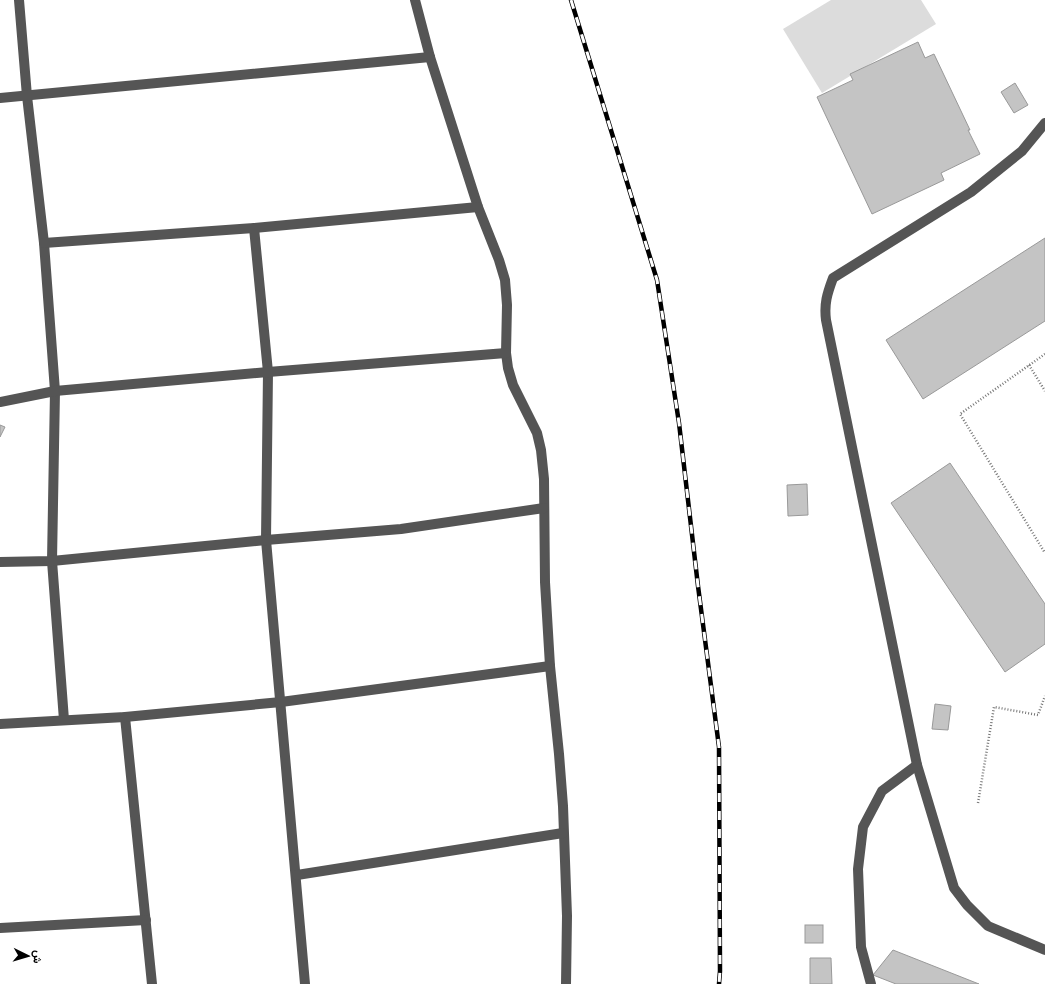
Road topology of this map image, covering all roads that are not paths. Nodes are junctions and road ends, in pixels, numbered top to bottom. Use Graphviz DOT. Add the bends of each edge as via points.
graph roads {
  1 [pos="19,0"];
  2 [pos="415,0"];
  3 [pos="430,57"];
  4 [pos="27,96"];
  5 [pos="0,98"];
  6 [pos="1045,123"];
  7 [pos="478,207"];
  8 [pos="254,228"];
  9 [pos="44,243"];
  10 [pos="506,353"];
  11 [pos="268,372"];
  12 [pos="54,391"];
  13 [pos="0,402"];
  14 [pos="544,508"];
  15 [pos="266,540"];
  16 [pos="52,561"];
  17 [pos="0,562"];
  18 [pos="550,666"];
  19 [pos="281,702"];
  20 [pos="125,717"];
  21 [pos="64,720"];
  22 [pos="0,724"];
  23 [pos="917,765"];
  24 [pos="563,833"];
  25 [pos="297,874"];
  26 [pos="146,920"];
  27 [pos="0,928"];
  28 [pos="1045,950"];
  29 [pos="152,984"];
  30 [pos="305,984"];
  31 [pos="566,984"];
  32 [pos="871,984"];
  1 -- 4 [label="street"];
  2 -- 3 [label="street"];
  3 -- 4 [label="street"];
  3 -- 7 [label="street"];
  4 -- 5 [label="street"];
  4 -- 9 [label="street"];
  6 -- 23 [label="street" via="1022,151 971,192 833,278 825,306"];
  7 -- 8 [label="street"];
  7 -- 10 [label="street" via="505,280"];
  8 -- 9 [label="street"];
  8 -- 11 [label="street"];
  9 -- 12 [label="street"];
  10 -- 11 [label="street"];
  10 -- 14 [label="street" via="513,385 530,416 540,444"];
  11 -- 12 [label="street"];
  11 -- 15 [label="street"];
  12 -- 13 [label="street"];
  12 -- 16 [label="street"];
  14 -- 15 [label="street" via="401,528"];
  14 -- 18 [label="street"];
  15 -- 16 [label="street"];
  15 -- 19 [label="street"];
  16 -- 17 [label="street"];
  16 -- 21 [label="street"];
  18 -- 19 [label="street"];
  18 -- 24 [label="street" via="560,754"];
  19 -- 20 [label="street"];
  19 -- 25 [label="street"];
  20 -- 21 [label="street"];
  20 -- 26 [label="street"];
  21 -- 22 [label="street"];
  23 -- 28 [label="street" via="954,888 966,905 988,926"];
  23 -- 32 [label="street" via="882,791 863,827 858,869 861,947"];
  24 -- 25 [label="street"];
  24 -- 31 [label="street" via="567,916"];
  25 -- 30 [label="street"];
  26 -- 27 [label="street"];
  26 -- 29 [label="street"];
}
